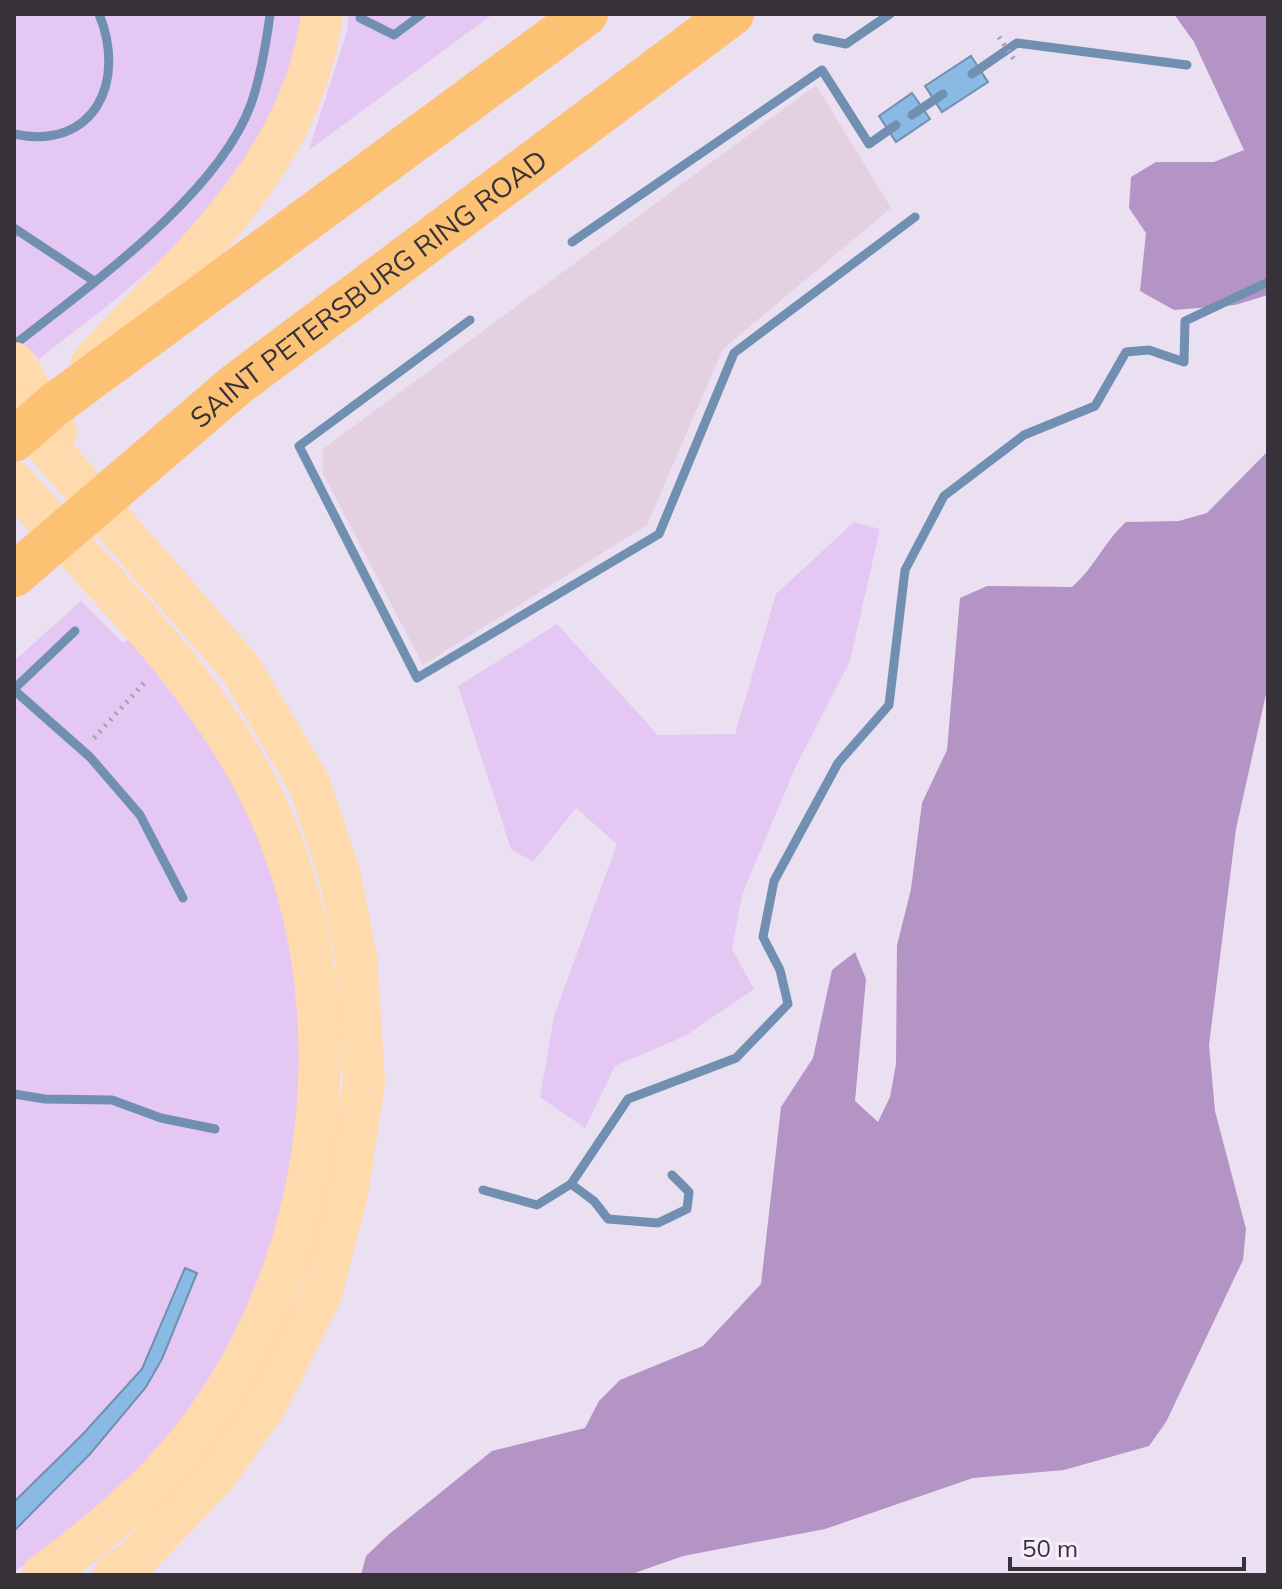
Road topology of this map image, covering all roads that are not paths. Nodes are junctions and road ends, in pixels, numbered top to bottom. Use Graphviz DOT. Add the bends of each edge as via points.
graph roads {
  1 [pos="322,14"];
  2 [pos="586,14"];
  3 [pos="732,14"];
  4 [pos="14,363"];
  5 [pos="34,406"];
  6 [pos="14,440"];
  7 [pos="14,483"];
  8 [pos="89,493"];
  9 [pos="14,575"];
  10 [pos="43,1575"];
  11 [pos="114,1575"];
  1 -- 5 [label="main road" via="299,104 278,148 240,202"];
  2 -- 5 [label="highway"];
  3 -- 9 [label="highway, SAINT PETERSBURG RING ROAD" via="237,384"];
  4 -- 8 [label="main road"];
  5 -- 6 [label="highway"];
  5 -- 8 [label="main road"];
  7 -- 10 [label="main road" via="210,708 264,801 298,895 315,972 322,1053 315,1147 287,1261 249,1348 194,1435 119,1518"];
  8 -- 11 [label="main road" via="241,669 309,783 339,872 356,957 364,1082 347,1194 321,1294 267,1403 216,1475"];
}
